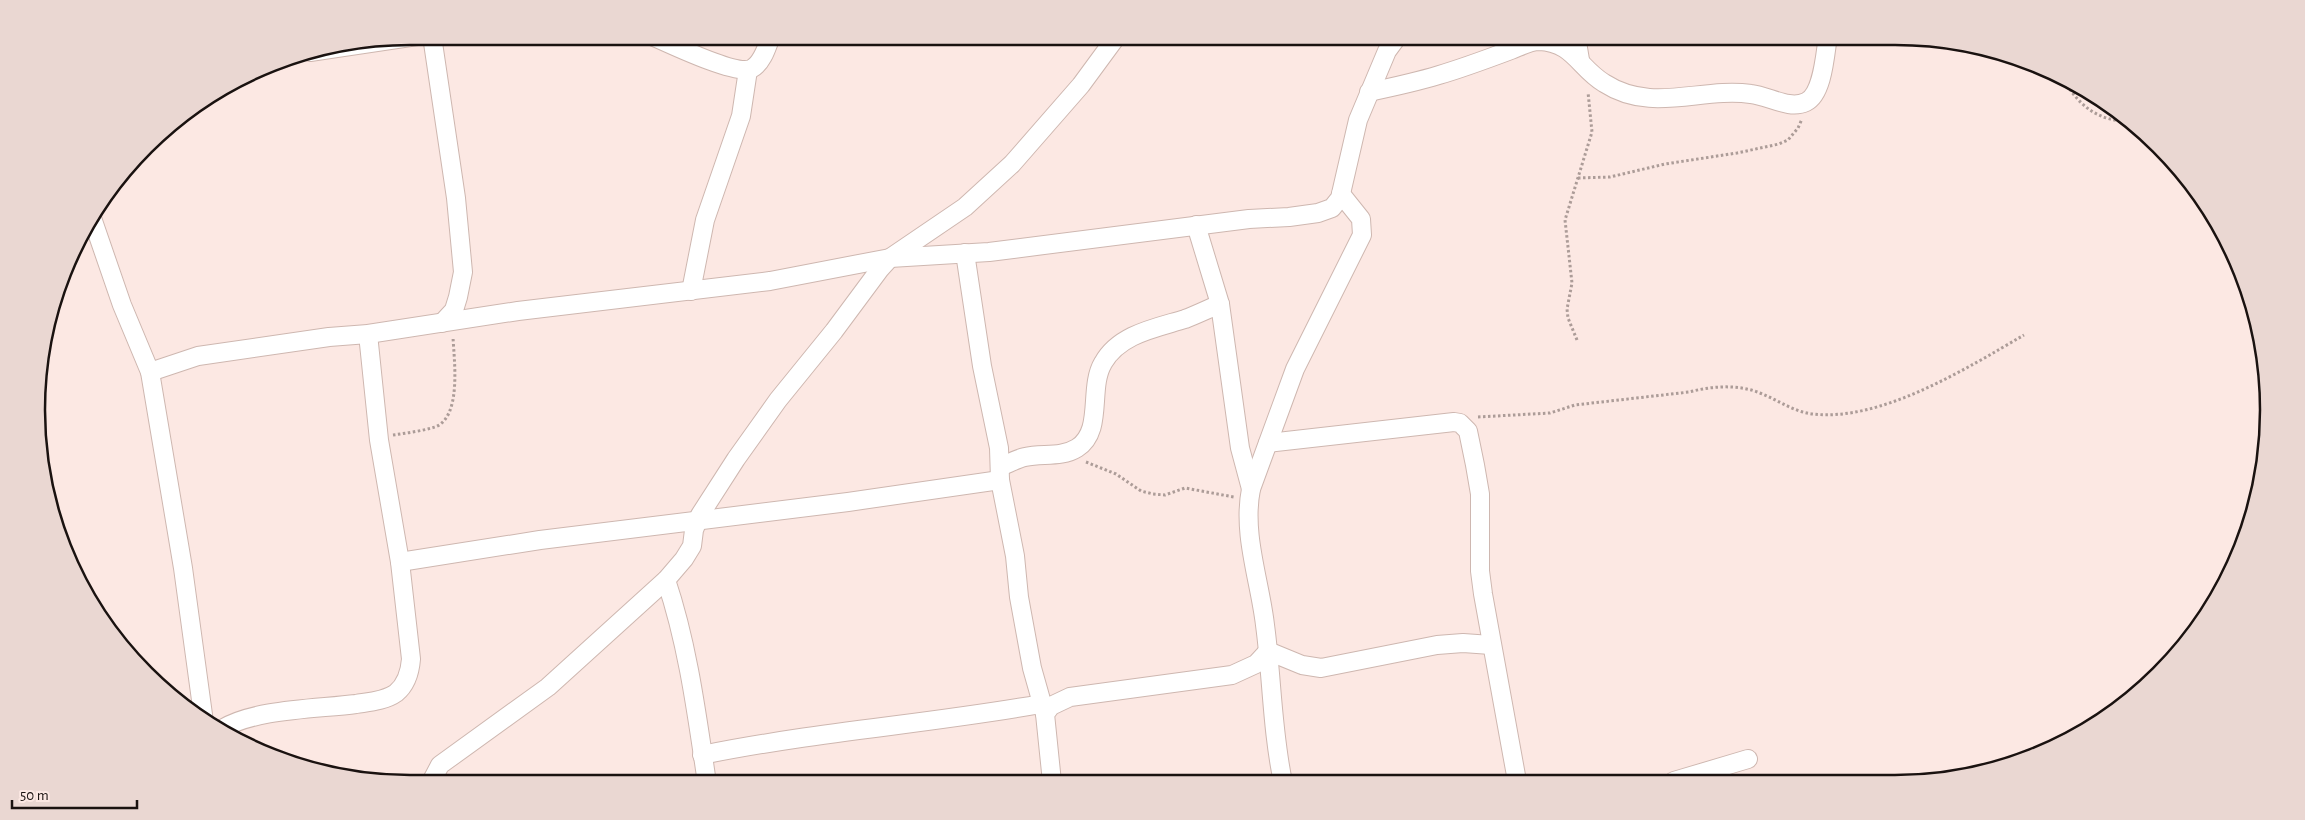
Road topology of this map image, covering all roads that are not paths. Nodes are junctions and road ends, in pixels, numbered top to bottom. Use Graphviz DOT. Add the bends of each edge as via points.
graph roads {
  1 [pos="433,45"];
  2 [pos="674,45"];
  3 [pos="767,45"];
  4 [pos="1111,45"];
  5 [pos="1391,45"];
  6 [pos="1526,45"];
  7 [pos="1559,45"];
  8 [pos="1579,45"];
  9 [pos="1827,45"];
  10 [pos="1584,64"];
  11 [pos="748,70"];
  12 [pos="1369,92"];
  13 [pos="1341,194"];
  14 [pos="1196,225"];
  15 [pos="95,226"];
  16 [pos="965,252"];
  17 [pos="890,258"];
  18 [pos="691,291"];
  19 [pos="1220,304"];
  20 [pos="447,322"];
  21 [pos="368,334"];
  22 [pos="150,372"];
  23 [pos="1268,443"];
  24 [pos="1000,474"];
  25 [pos="1250,494"];
  26 [pos="697,521"];
  27 [pos="400,562"];
  28 [pos="666,580"];
  29 [pos="1491,645"];
  30 [pos="1268,651"];
  31 [pos="1043,709"];
  32 [pos="202,710"];
  33 [pos="228,726"];
  34 [pos="702,755"];
  35 [pos="1748,759"];
  36 [pos="435,775"];
  37 [pos="706,775"];
  38 [pos="1051,775"];
  39 [pos="1282,775"];
  40 [pos="1516,775"];
  41 [pos="1694,775"];
  1 -- 20 [label="street" via="456,198 463,272 454,310"];
  2 -- 11 [label="street" via="725,66"];
  3 -- 11 [label="street" via="762,58"];
  4 -- 17 [label="street" via="1081,86 1012,164 965,207"];
  5 -- 12 [label="street"];
  6 -- 12 [label="street" via="1440,75"];
  7 -- 10 [label="street"];
  8 -- 10 [label="street"];
  9 -- 10 [label="street" via="1822,76 1814,96 1795,105 1770,97 1729,91 1656,100 1638,97 1603,83"];
  11 -- 18 [label="street" via="740,116 706,220"];
  12 -- 13 [label="street" via="1358,120"];
  13 -- 14 [label="street" via="1332,208 1318,213"];
  13 -- 23 [label="street" via="1361,219 1362,235 1295,369"];
  14 -- 16 [label="street" via="997,251"];
  14 -- 19 [label="street"];
  15 -- 22 [label="street" via="122,306"];
  16 -- 17 [label="street"];
  16 -- 24 [label="street" via="982,366 994,419"];
  17 -- 18 [label="street" via="770,281"];
  17 -- 26 [label="street" via="778,400"];
  18 -- 20 [label="street"];
  19 -- 24 [label="street" via="1131,337 1103,362 1098,375 1092,425 1085,440 1065,453 1024,457"];
  19 -- 25 [label="street" via="1240,448"];
  20 -- 21 [label="street"];
  21 -- 22 [label="street" via="198,356"];
  21 -- 27 [label="street" via="378,437"];
  22 -- 32 [label="street" via="183,568"];
  23 -- 25 [label="street"];
  23 -- 29 [label="street" via="1460,423 1470,437 1480,494 1480,571"];
  24 -- 26 [label="street"];
  24 -- 31 [label="street" via="1027,642"];
  25 -- 30 [label="street" via="1250,536"];
  26 -- 27 [label="street" via="540,540"];
  26 -- 28 [label="street" via="691,548"];
  27 -- 33 [label="street" via="411,659 408,675 400,689 390,696 371,701 255,717"];
  28 -- 34 [label="street" via="678,624"];
  28 -- 36 [label="street" via="548,687 440,765"];
  29 -- 30 [label="street" via="1437,645 1321,668 1302,665"];
  29 -- 40 [label="street"];
  30 -- 31 [label="street" via="1256,664 1232,675 1070,697"];
  30 -- 39 [label="street"];
  31 -- 34 [label="street" via="774,742"];
  31 -- 38 [label="street"];
  34 -- 37 [label="street"];
  35 -- 41 [label="street"];
}
